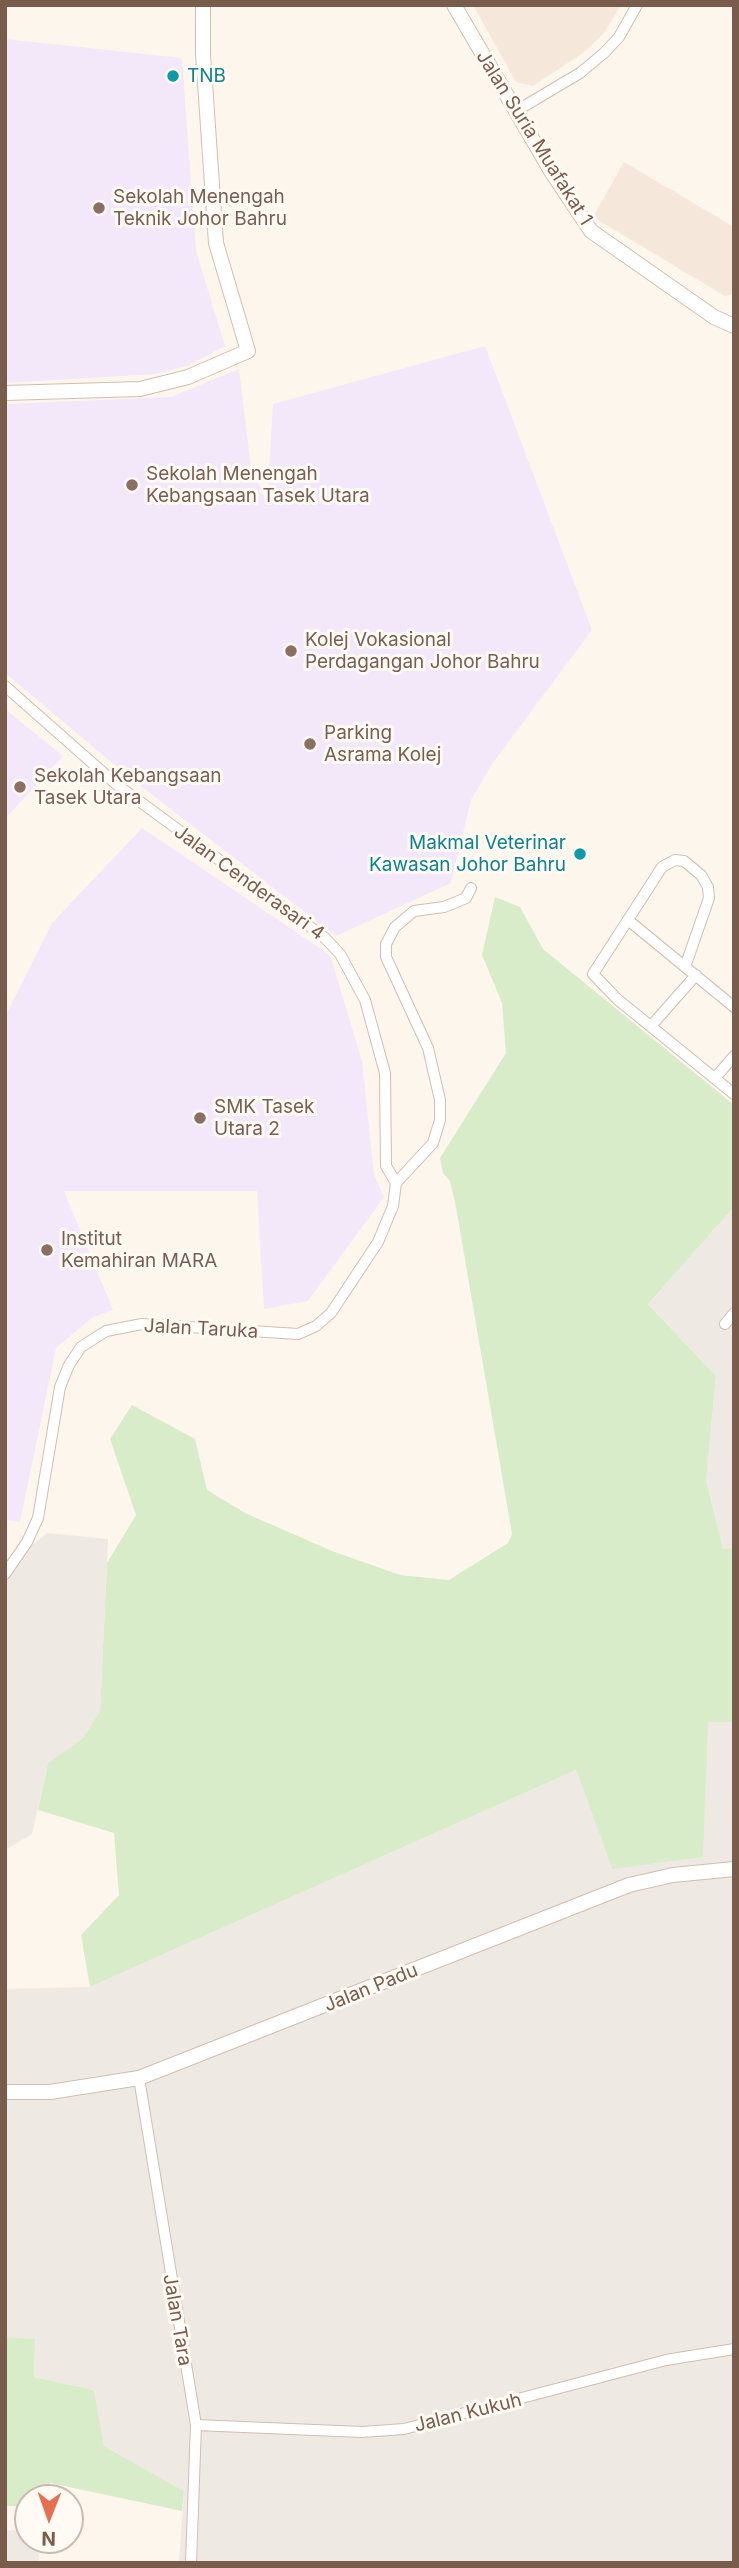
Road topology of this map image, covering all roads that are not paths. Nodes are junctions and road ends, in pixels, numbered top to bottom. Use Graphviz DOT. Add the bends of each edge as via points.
graph roads {
  1 [pos="203,5"];
  2 [pos="454,5"];
  3 [pos="637,5"];
  4 [pos="504,91"];
  5 [pos="541,97"];
  6 [pos="516,111"];
  7 [pos="734,326"];
  8 [pos="5,393"];
  9 [pos="5,686"];
  10 [pos="471,888"];
  11 [pos="628,920"];
  12 [pos="685,967"];
  13 [pos="696,975"];
  14 [pos="734,1007"];
  15 [pos="651,1026"];
  16 [pos="734,1056"];
  17 [pos="715,1078"];
  18 [pos="734,1094"];
  19 [pos="396,1183"];
  20 [pos="734,1313"];
  21 [pos="725,1324"];
  22 [pos="5,1574"];
  23 [pos="734,1869"];
  24 [pos="139,2078"];
  25 [pos="5,2092"];
  26 [pos="734,2349"];
  27 [pos="196,2426"];
  28 [pos="191,2563"];
  1 -- 8 [label="street" via="216,243 248,351 188,377 140,389"];
  2 -- 4 [label="street, Jalan Suria Muafakat 1"];
  3 -- 5 [label="street" via="604,53"];
  4 -- 5 [label="street" via="525,99"];
  4 -- 6 [label="street, Jalan Suria Muafakat 1"];
  5 -- 6 [label="street"];
  6 -- 7 [label="street, Jalan Suria Muafakat 1" via="591,230 714,317"];
  9 -- 19 [label="street, Jalan Cenderasari 4" via="116,785 324,937 340,954 365,1000 385,1073 386,1166"];
  10 -- 19 [label="street" via="466,898 444,907 414,911 395,927 386,944 386,957 428,1048 440,1100 433,1143"];
  11 -- 12 [label="street"];
  11 -- 12 [label="street" via="662,867 675,860 701,875 709,898"];
  11 -- 15 [label="street" via="593,974"];
  12 -- 13 [label="street"];
  13 -- 14 [label="street"];
  13 -- 15 [label="street"];
  15 -- 17 [label="street"];
  16 -- 17 [label="street"];
  17 -- 18 [label="street"];
  19 -- 22 [label="street, Jalan Taruka" via="393,1206 378,1242 331,1313 316,1326 298,1334 142,1324 106,1331 81,1347 60,1387 38,1518"];
  20 -- 21 [label="street"];
  23 -- 24 [label="street, Jalan Padu" via="629,1885"];
  24 -- 25 [label="street, Jalan Padu" via="50,2092"];
  24 -- 27 [label="street, Jalan Tara"];
  26 -- 27 [label="street, Jalan Kukuh" via="666,2360 404,2429 362,2432"];
  27 -- 28 [label="street, Jalan Tara"];
}
